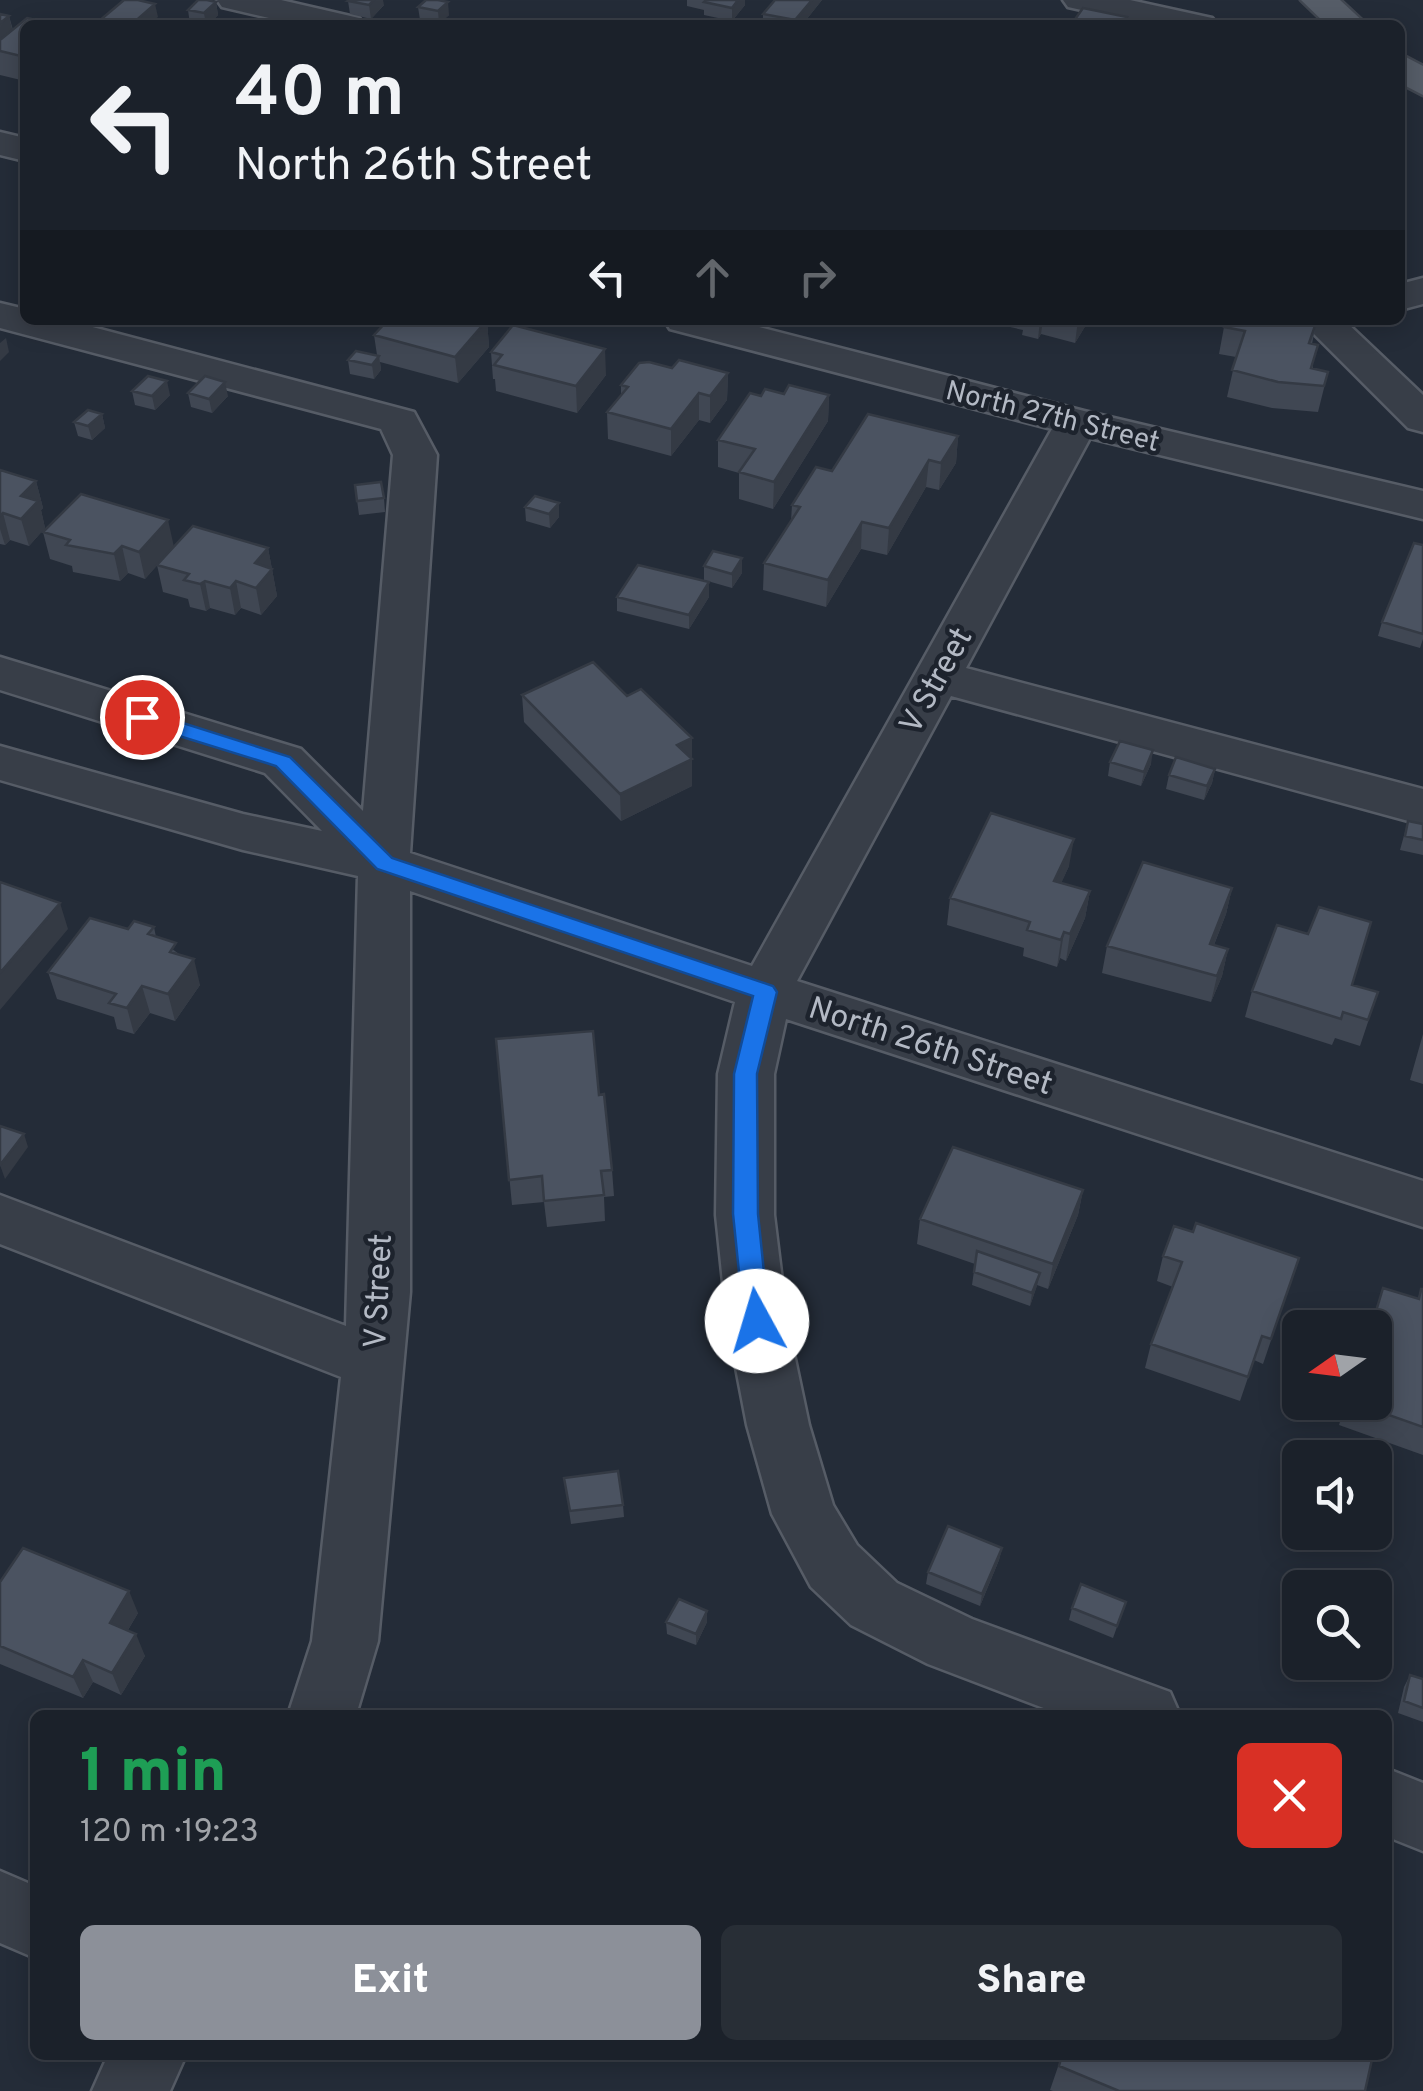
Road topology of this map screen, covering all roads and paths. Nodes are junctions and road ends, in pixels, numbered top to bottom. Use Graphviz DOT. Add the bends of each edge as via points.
graph roads {
  1 [pos="234,0"];
  2 [pos="1080,0"];
  3 [pos="1318,0"];
  4 [pos="324,20"];
  5 [pos="1176,20"];
  6 [pos="1343,20"];
  7 [pos="38,325"];
  8 [pos="703,325"];
  9 [pos="1330,325"];
  10 [pos="1423,419"];
  11 [pos="1078,422"];
  12 [pos="1423,505"];
  13 [pos="0,673"];
  14 [pos="937,676"];
  15 [pos="0,763"];
  16 [pos="1423,808"];
  17 [pos="384,863"];
  18 [pos="766,992"];
  19 [pos="1423,1204"];
  20 [pos="0,1219"];
  21 [pos="373,1363"];
  22 [pos="324,1710"];
  23 [pos="1133,1710"];
  24 [pos="1392,1804"];
  25 [pos="1423,1817"];
  26 [pos="0,1907"];
  27 [pos="30,1920"];
  28 [pos="146,2060"];
  29 [pos="130,2091"];
  1 -- 4 [label="street"];
  2 -- 5 [label="street"];
  3 -- 6 [label="main road"];
  7 -- 17 [label="street, V Street" via="399,421 415,455"];
  8 -- 11 [label="street, North 27th Street"];
  9 -- 10 [label="street"];
  11 -- 12 [label="street, North 27th Street"];
  11 -- 14 [label="street, V Street"];
  13 -- 17 [label="street" via="283,762"];
  14 -- 16 [label="street"];
  14 -- 18 [label="street, V Street"];
  15 -- 17 [label="street, North 26th Street" via="244,832"];
  17 -- 18 [label="street, North 26th Street"];
  17 -- 21 [label="street, V Street" via="380,1292"];
  18 -- 19 [label="street, North 26th Street"];
  18 -- 23 [label="street, V Street" via="746,1074 746,1214 757,1321 804,1514 834,1566 874,1604 952,1642"];
  20 -- 21 [label="street"];
  21 -- 22 [label="street, V Street" via="345,1642"];
  24 -- 25 [label="street"];
  26 -- 27 [label="street"];
  28 -- 29 [label="street"];
}
